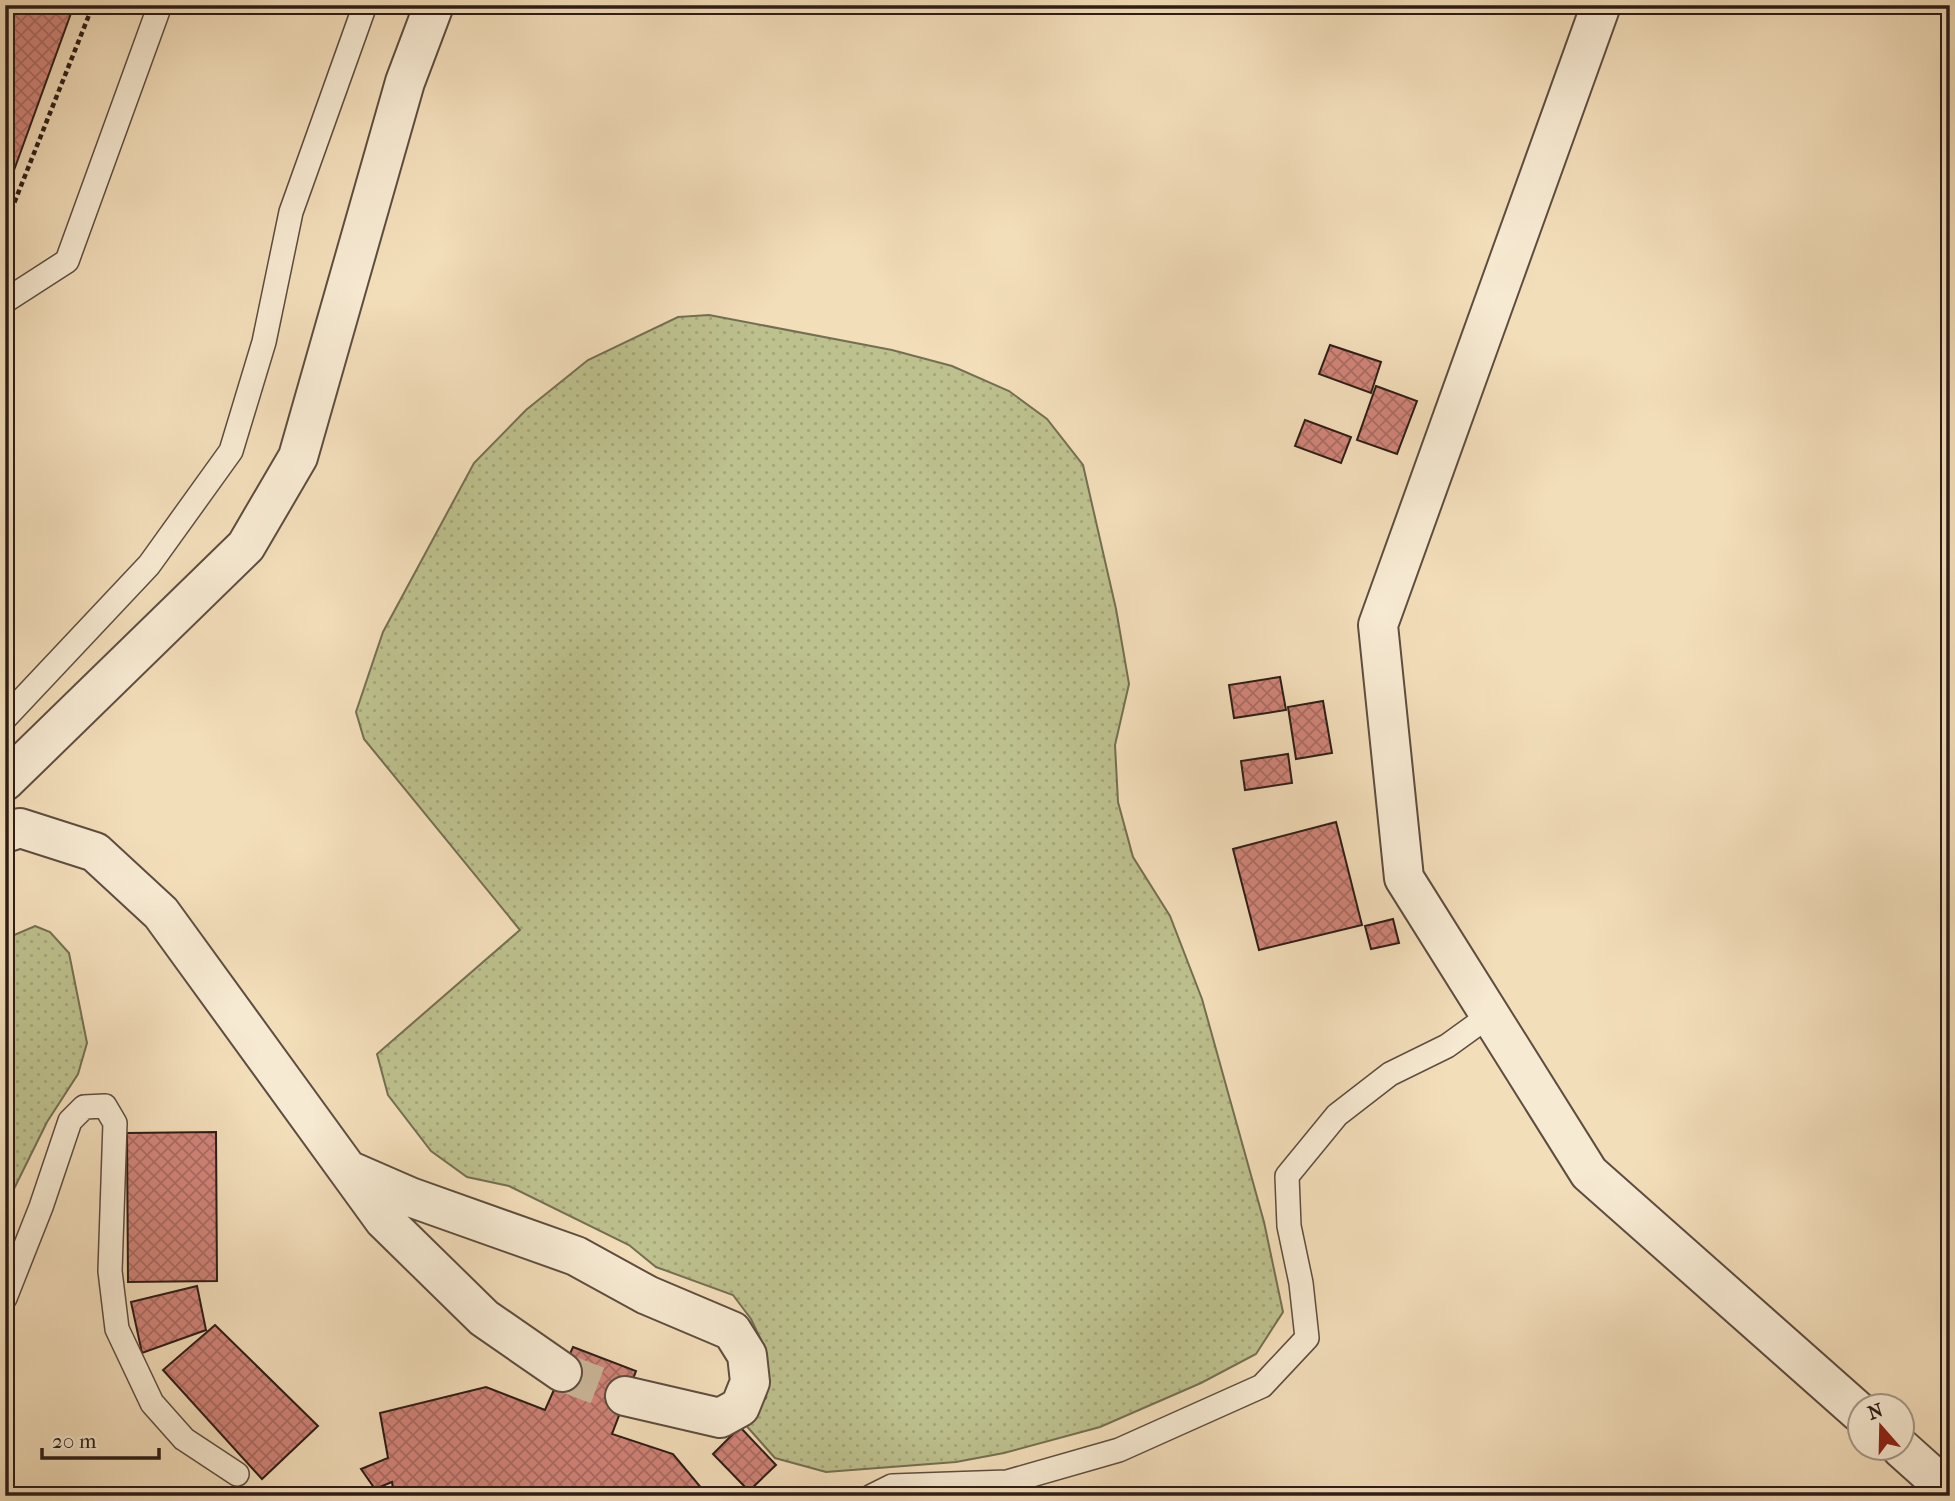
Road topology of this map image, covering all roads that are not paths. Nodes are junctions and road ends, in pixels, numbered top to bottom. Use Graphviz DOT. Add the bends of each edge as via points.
graph roads {
  1 [pos="160,5"];
  2 [pos="365,5"];
  3 [pos="434,5"];
  4 [pos="1601,5"];
  5 [pos="5,301"];
  6 [pos="5,718"];
  7 [pos="5,781"];
  8 [pos="5,833"];
  9 [pos="1490,1015"];
  10 [pos="348,1170"];
  11 [pos="5,1298"];
  12 [pos="562,1372"];
  13 [pos="625,1396"];
  14 [pos="1846,1401"];
  15 [pos="1916,1461"];
  16 [pos="237,1474"];
  17 [pos="1950,1492"];
  18 [pos="872,1496"];
  1 -- 5 [label="lane" via="66,261"];
  2 -- 6 [label="lane" via="291,212 264,342 231,451 149,565"];
  3 -- 7 [label="street" via="401,94 298,457 246,546"];
  4 -- 9 [label="street" via="1378,625 1404,878"];
  8 -- 10 [label="street" via="20,828 95,852 161,913"];
  9 -- 14 [label="street" via="1589,1173"];
  9 -- 18 [label="lane" via="1447,1046 1391,1074 1337,1115 1287,1176 1289,1226 1307,1338 1262,1386 1119,1450 1007,1482 892,1486"];
  10 -- 12 [label="street" via="384,1220 484,1318"];
  10 -- 13 [label="street" via="576,1256 647,1295 732,1331 747,1355 750,1382 740,1407 720,1418"];
  11 -- 16 [label="lane" via="70,1121 84,1107 105,1106 115,1123 110,1271 117,1329 152,1403 184,1439"];
  15 -- 17 [label="street"];
}
